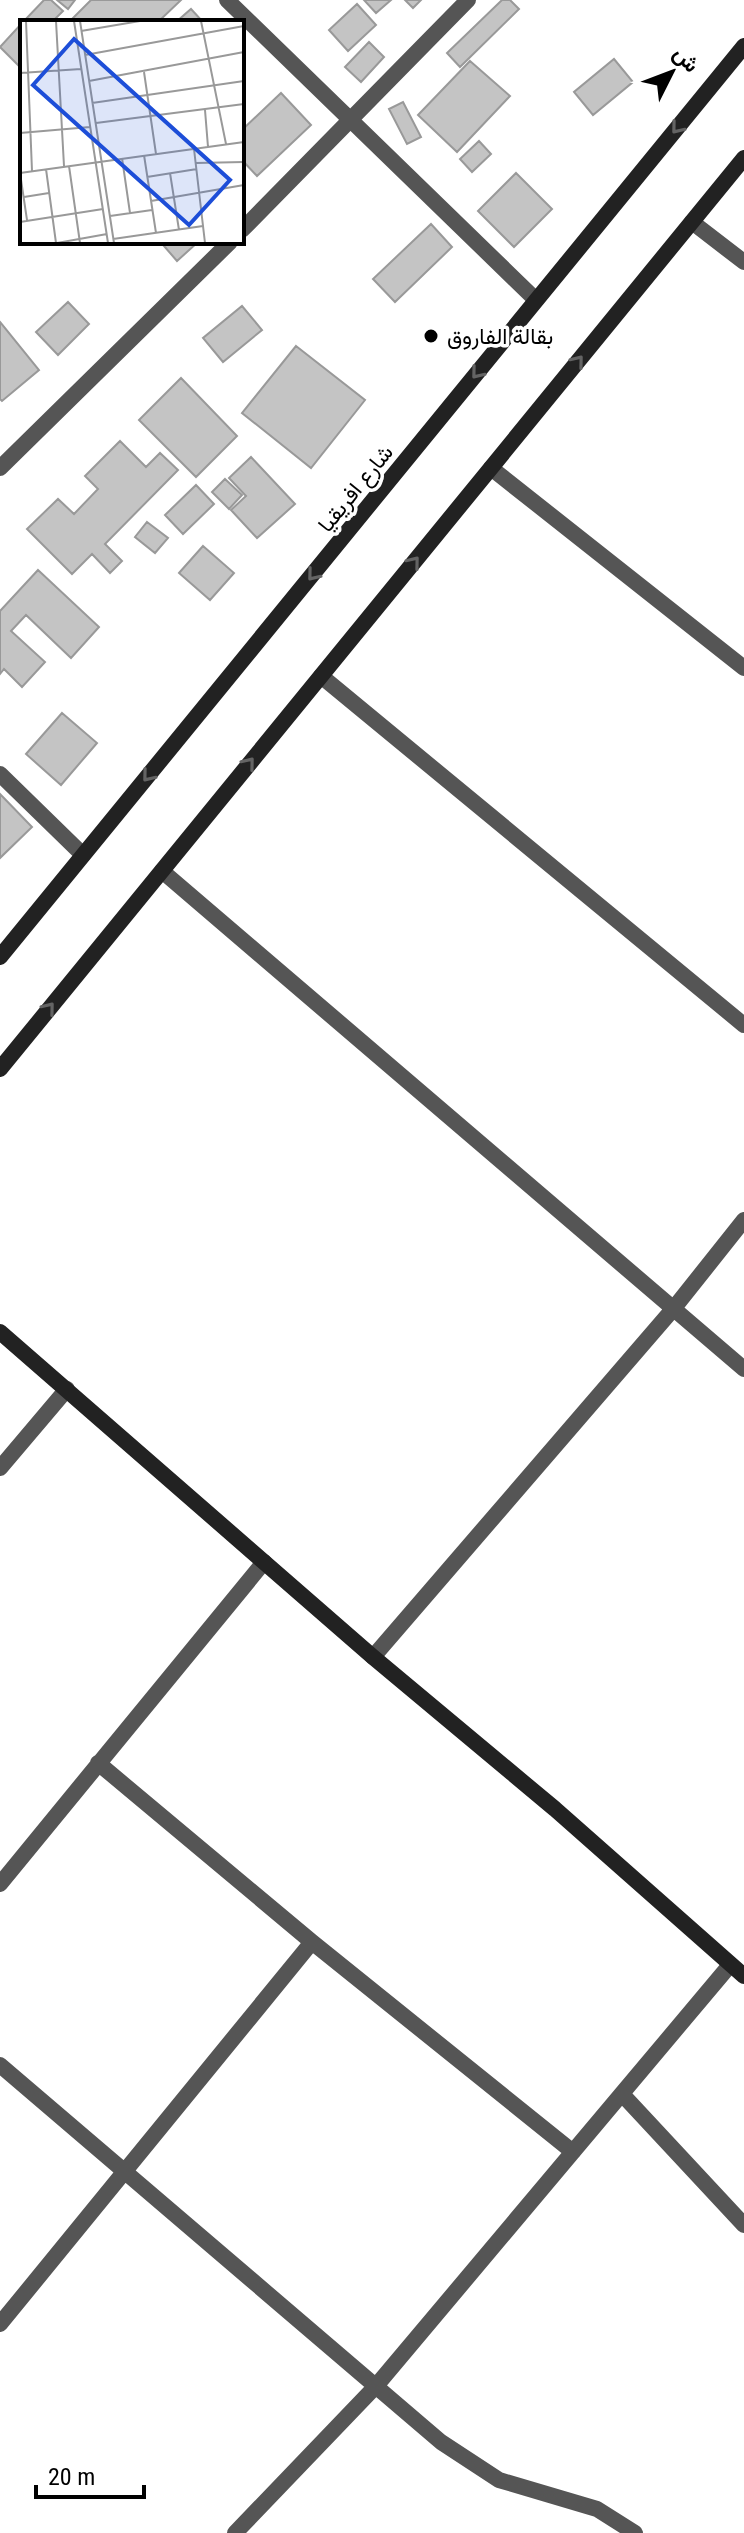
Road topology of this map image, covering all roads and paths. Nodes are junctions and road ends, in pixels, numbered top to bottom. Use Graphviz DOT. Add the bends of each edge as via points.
graph roads {
  1 [pos="227,0"];
  2 [pos="468,0"];
  3 [pos="744,46"];
  4 [pos="351,123"];
  5 [pos="744,158"];
  6 [pos="692,222"];
  7 [pos="244,228"];
  8 [pos="228,244"];
  9 [pos="744,262"];
  10 [pos="536,300"];
  11 [pos="0,468"];
  12 [pos="491,468"];
  13 [pos="744,668"];
  14 [pos="321,676"];
  15 [pos="0,774"];
  16 [pos="83,855"];
  17 [pos="162,871"];
  18 [pos="0,957"];
  19 [pos="744,1025"];
  20 [pos="0,1069"];
  21 [pos="744,1220"];
  22 [pos="674,1308"];
  23 [pos="0,1332"];
  24 [pos="744,1369"];
  25 [pos="67,1389"];
  26 [pos="0,1468"];
  27 [pos="264,1562"];
  28 [pos="373,1657"];
  29 [pos="98,1763"];
  30 [pos="0,1884"];
  31 [pos="312,1942"];
  32 [pos="730,1965"];
  33 [pos="744,1976"];
  34 [pos="0,2065"];
  35 [pos="622,2094"];
  36 [pos="573,2152"];
  37 [pos="124,2170"];
  38 [pos="744,2225"];
  39 [pos="0,2324"];
  40 [pos="376,2386"];
  41 [pos="235,2533"];
  42 [pos="635,2533"];
  1 -- 4 [label="street"];
  2 -- 4 [label="street"];
  3 -- 10 [label="street, شارع افريقيا, one-way"];
  4 -- 7 [label="street"];
  4 -- 10 [label="street"];
  5 -- 6 [label="street"];
  6 -- 9 [label="street"];
  12 -- 6 [label="street, one-way"];
  8 -- 11 [label="street"];
  10 -- 16 [label="street, شارع افريقيا, one-way"];
  12 -- 13 [label="street"];
  14 -- 12 [label="street, one-way"];
  17 -- 14 [label="street, one-way"];
  14 -- 19 [label="street"];
  15 -- 16 [label="street"];
  16 -- 18 [label="street, شارع افريقيا"];
  20 -- 17 [label="street, one-way"];
  17 -- 22 [label="street"];
  21 -- 22 [label="street"];
  22 -- 24 [label="street"];
  22 -- 28 [label="street"];
  23 -- 25 [label="street"];
  25 -- 26 [label="street"];
  25 -- 27 [label="street"];
  27 -- 28 [label="street"];
  27 -- 29 [label="street"];
  28 -- 32 [label="street"];
  29 -- 30 [label="street"];
  29 -- 31 [label="street"];
  31 -- 36 [label="street"];
  31 -- 37 [label="street"];
  32 -- 33 [label="street"];
  32 -- 35 [label="street"];
  34 -- 37 [label="street"];
  35 -- 36 [label="street"];
  35 -- 38 [label="street"];
  36 -- 40 [label="street"];
  37 -- 39 [label="street"];
  37 -- 40 [label="street"];
  40 -- 41 [label="street"];
  40 -- 42 [label="street" via="441,2442 499,2480 597,2509"];
}
